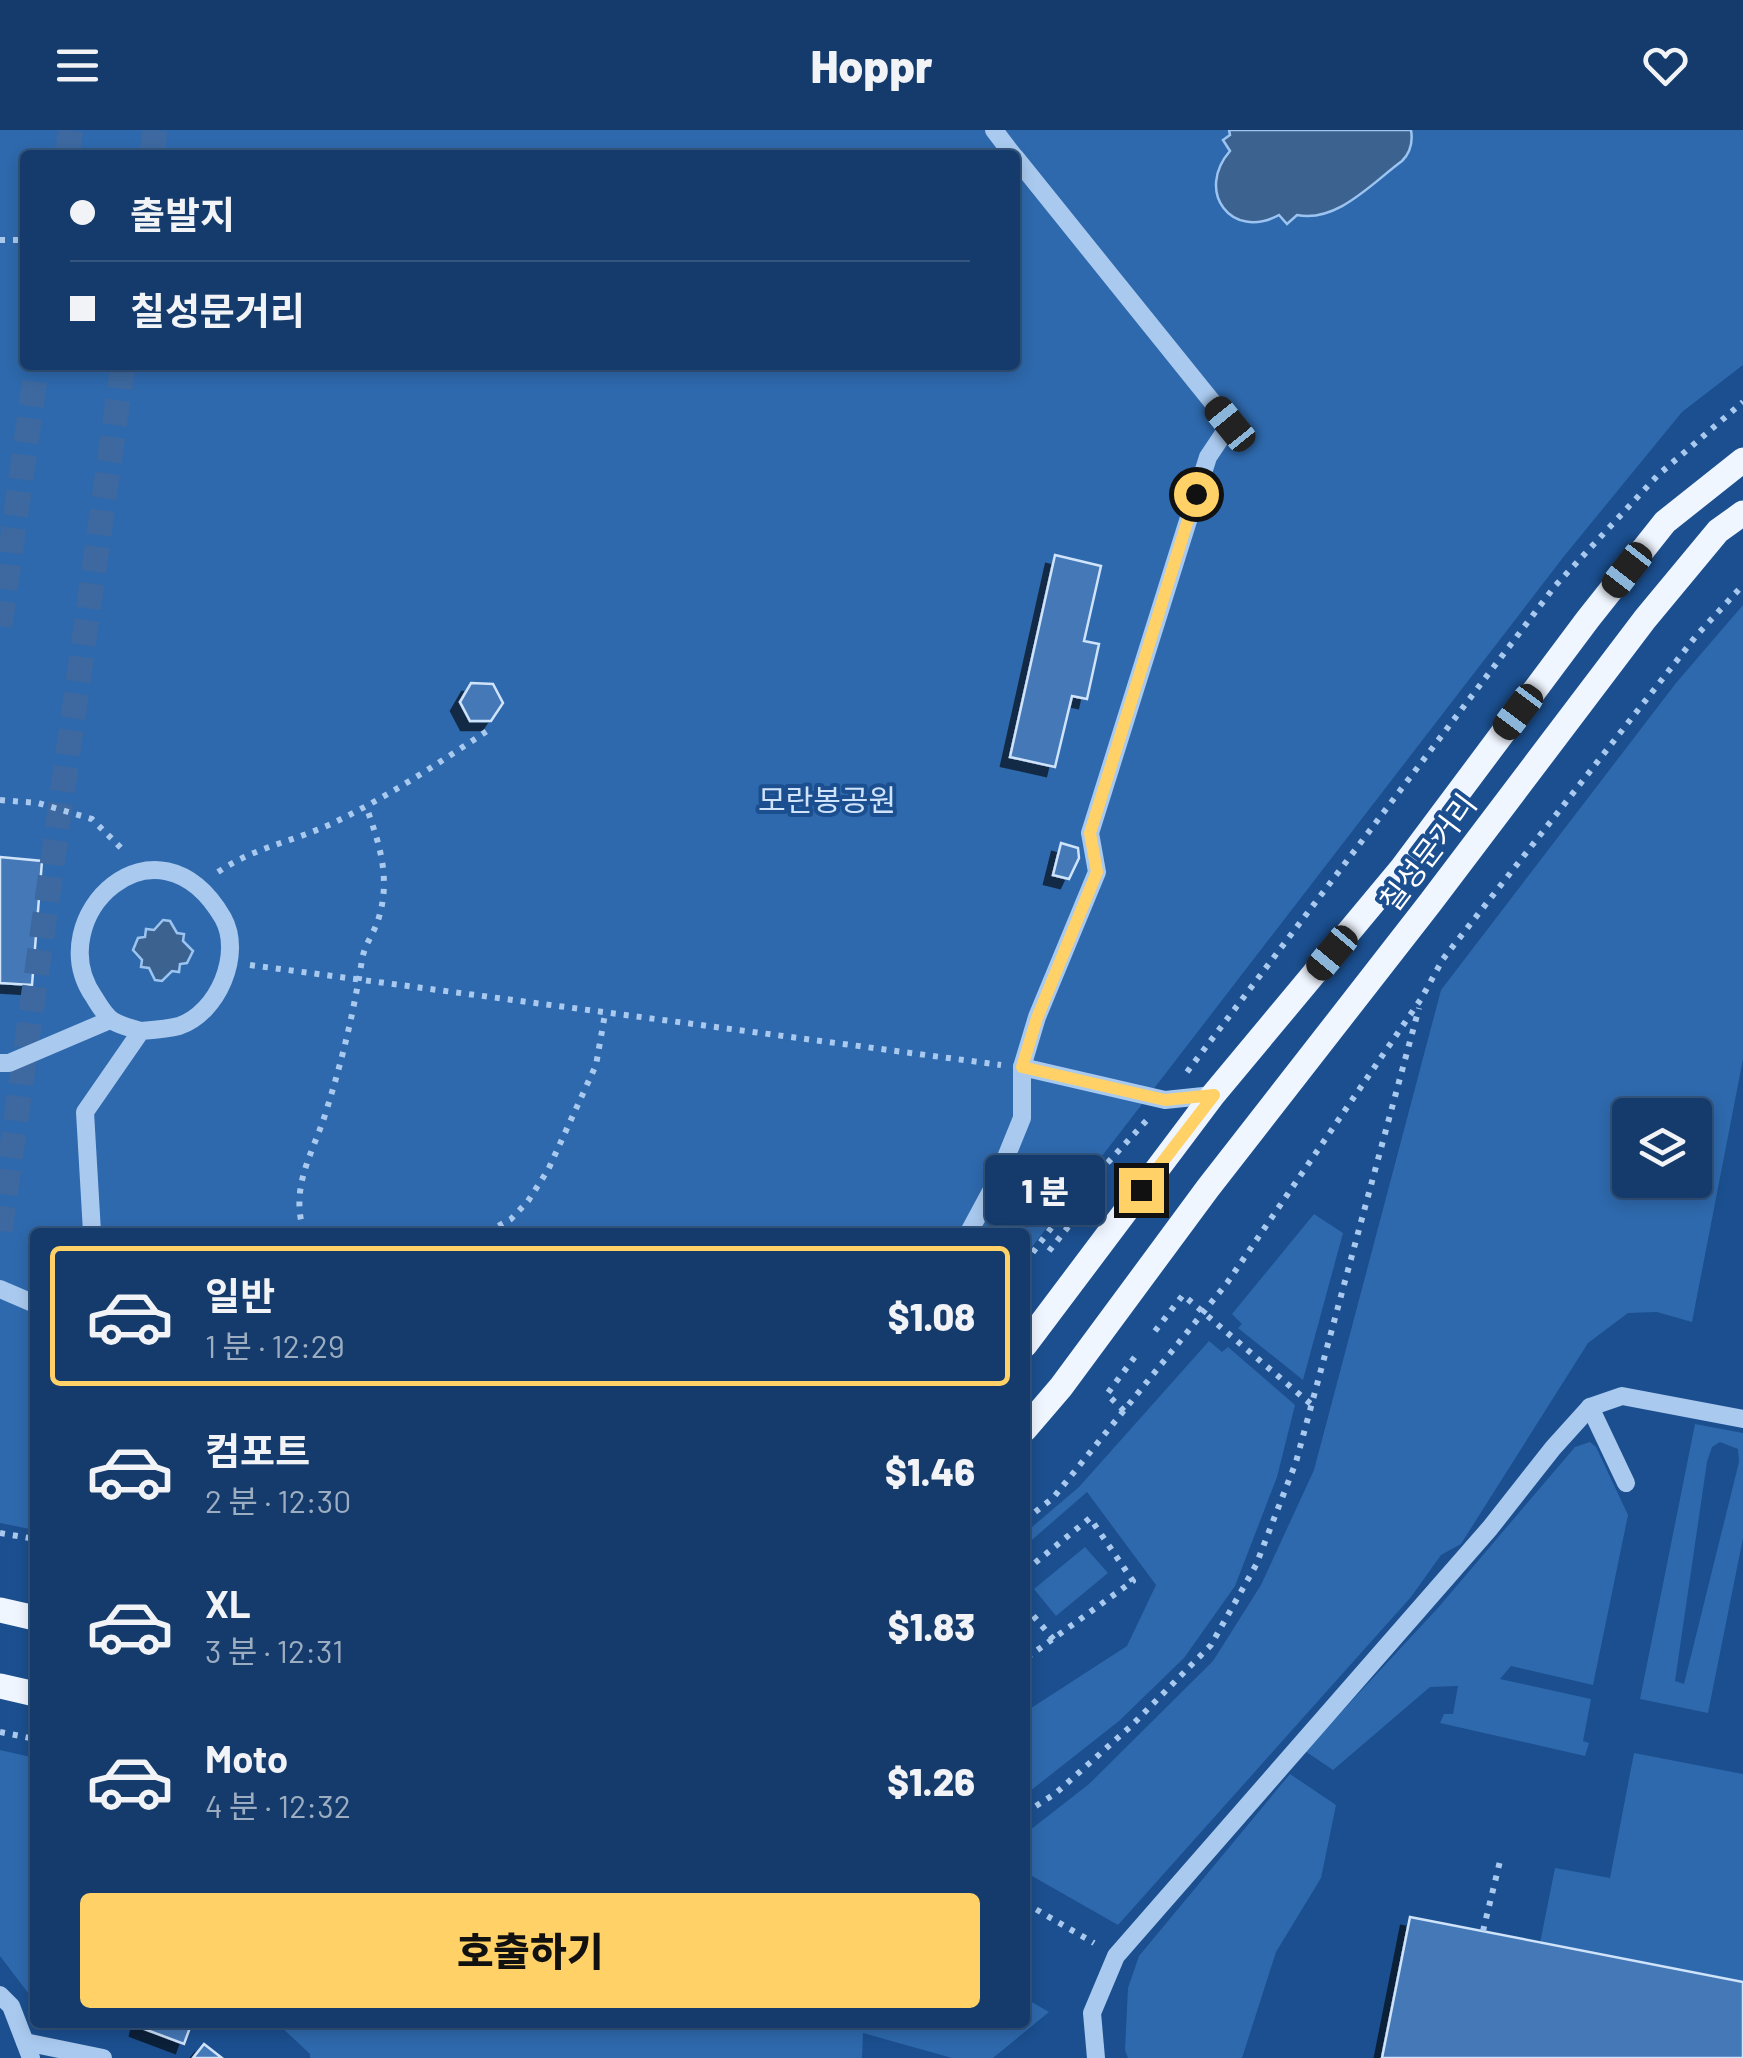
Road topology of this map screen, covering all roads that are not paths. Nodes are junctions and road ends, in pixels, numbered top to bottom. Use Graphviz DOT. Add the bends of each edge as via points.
graph roads {
  1 [pos="994,130"];
  2 [pos="1009,150"];
  3 [pos="1020,163"];
  4 [pos="1743,460"];
  5 [pos="1743,513"];
  6 [pos="110,1020"];
  7 [pos="141,1031"];
  8 [pos="0,1063"];
  9 [pos="1022,1067"];
  10 [pos="1214,1095"];
  11 [pos="92,1228"];
  12 [pos="972,1228"];
  13 [pos="0,1289"];
  14 [pos="30,1302"];
  15 [pos="1030,1338"];
  16 [pos="1590,1407"];
  17 [pos="1743,1419"];
  18 [pos="1030,1423"];
  19 [pos="1626,1483"];
  20 [pos="0,1610"];
  21 [pos="30,1617"];
  22 [pos="0,1686"];
  23 [pos="30,1693"];
  24 [pos="0,1995"];
  25 [pos="28,2050"];
  26 [pos="104,2058"];
  27 [pos="1096,2058"];
  1 -- 2 [label="street"];
  3 -- 9 [label="street" via="1230,424 1208,457 1090,833 1097,872"];
  4 -- 10 [label="main road, 칠성문거리" via="1666,522 1402,868"];
  5 -- 18 [label="main road, 칠성문거리" via="1718,532 1645,618"];
  6 -- 7 [label="street"];
  6 -- 7 [label="street" via="88,988 80,950 90,912 110,884 143,869 179,874 209,895 227,926 230,962 214,1000 182,1025"];
  6 -- 8 [label="street"];
  7 -- 11 [label="street" via="85,1112"];
  9 -- 10 [label="street" via="1165,1100"];
  9 -- 12 [label="street" via="1022,1118"];
  10 -- 15 [label="main road"];
  13 -- 14 [label="street"];
  16 -- 17 [label="street" via="1622,1396"];
  16 -- 19 [label="street"];
  16 -- 27 [label="street" via="1116,1956 1092,2013"];
  20 -- 21 [label="main road"];
  22 -- 23 [label="main road"];
  24 -- 25 [label="street" via="12,2006"];
  25 -- 26 [label="street"];
}
